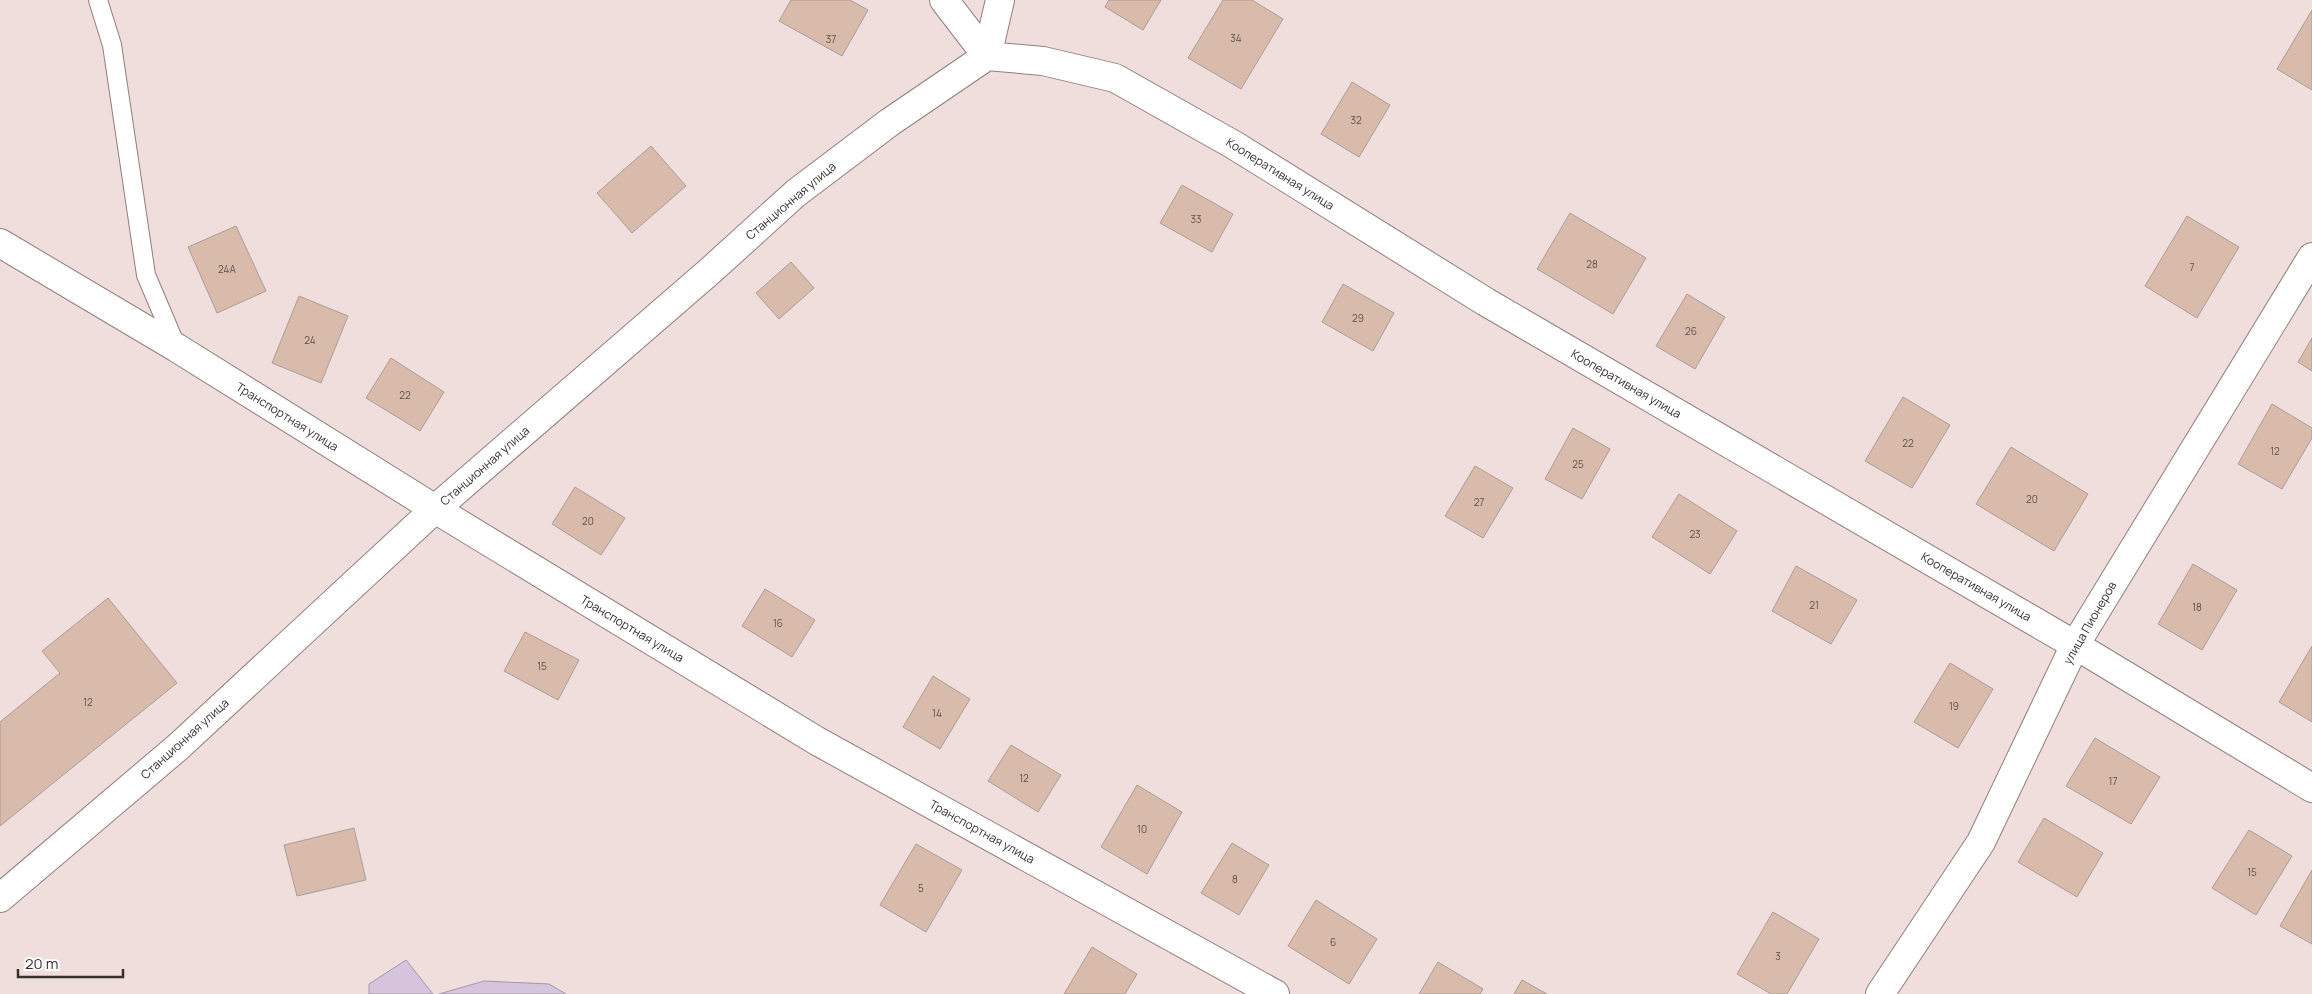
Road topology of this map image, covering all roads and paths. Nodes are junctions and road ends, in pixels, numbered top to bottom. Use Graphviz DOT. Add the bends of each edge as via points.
graph roads {
  1 [pos="98,0"];
  2 [pos="944,0"];
  3 [pos="1000,0"];
  4 [pos="987,56"];
  5 [pos="0,243"];
  6 [pos="2312,257"];
  7 [pos="177,348"];
  8 [pos="435,509"];
  9 [pos="2075,645"];
  10 [pos="2312,788"];
  11 [pos="0,898"];
  12 [pos="1275,994"];
  13 [pos="1880,994"];
  1 -- 7 [label="lane" via="112,45 146,275"];
  2 -- 4 [label="main road"];
  3 -- 4 [label="main road"];
  4 -- 8 [label="main road, Станционная улица" via="890,122 796,193"];
  4 -- 9 [label="main road, Кооперативная улица" via="1043,61 1115,78 1234,145 1486,302"];
  5 -- 7 [label="main road, Транспортная улица"];
  6 -- 9 [label="main road, улица Пионеров"];
  7 -- 8 [label="main road, Транспортная улица"];
  8 -- 11 [label="main road, Станционная улица" via="178,747"];
  8 -- 12 [label="main road, Транспортная улица" via="817,741"];
  9 -- 10 [label="main road, Кооперативная улица"];
  9 -- 13 [label="main road, улица Пионеров" via="1981,842"];
}
